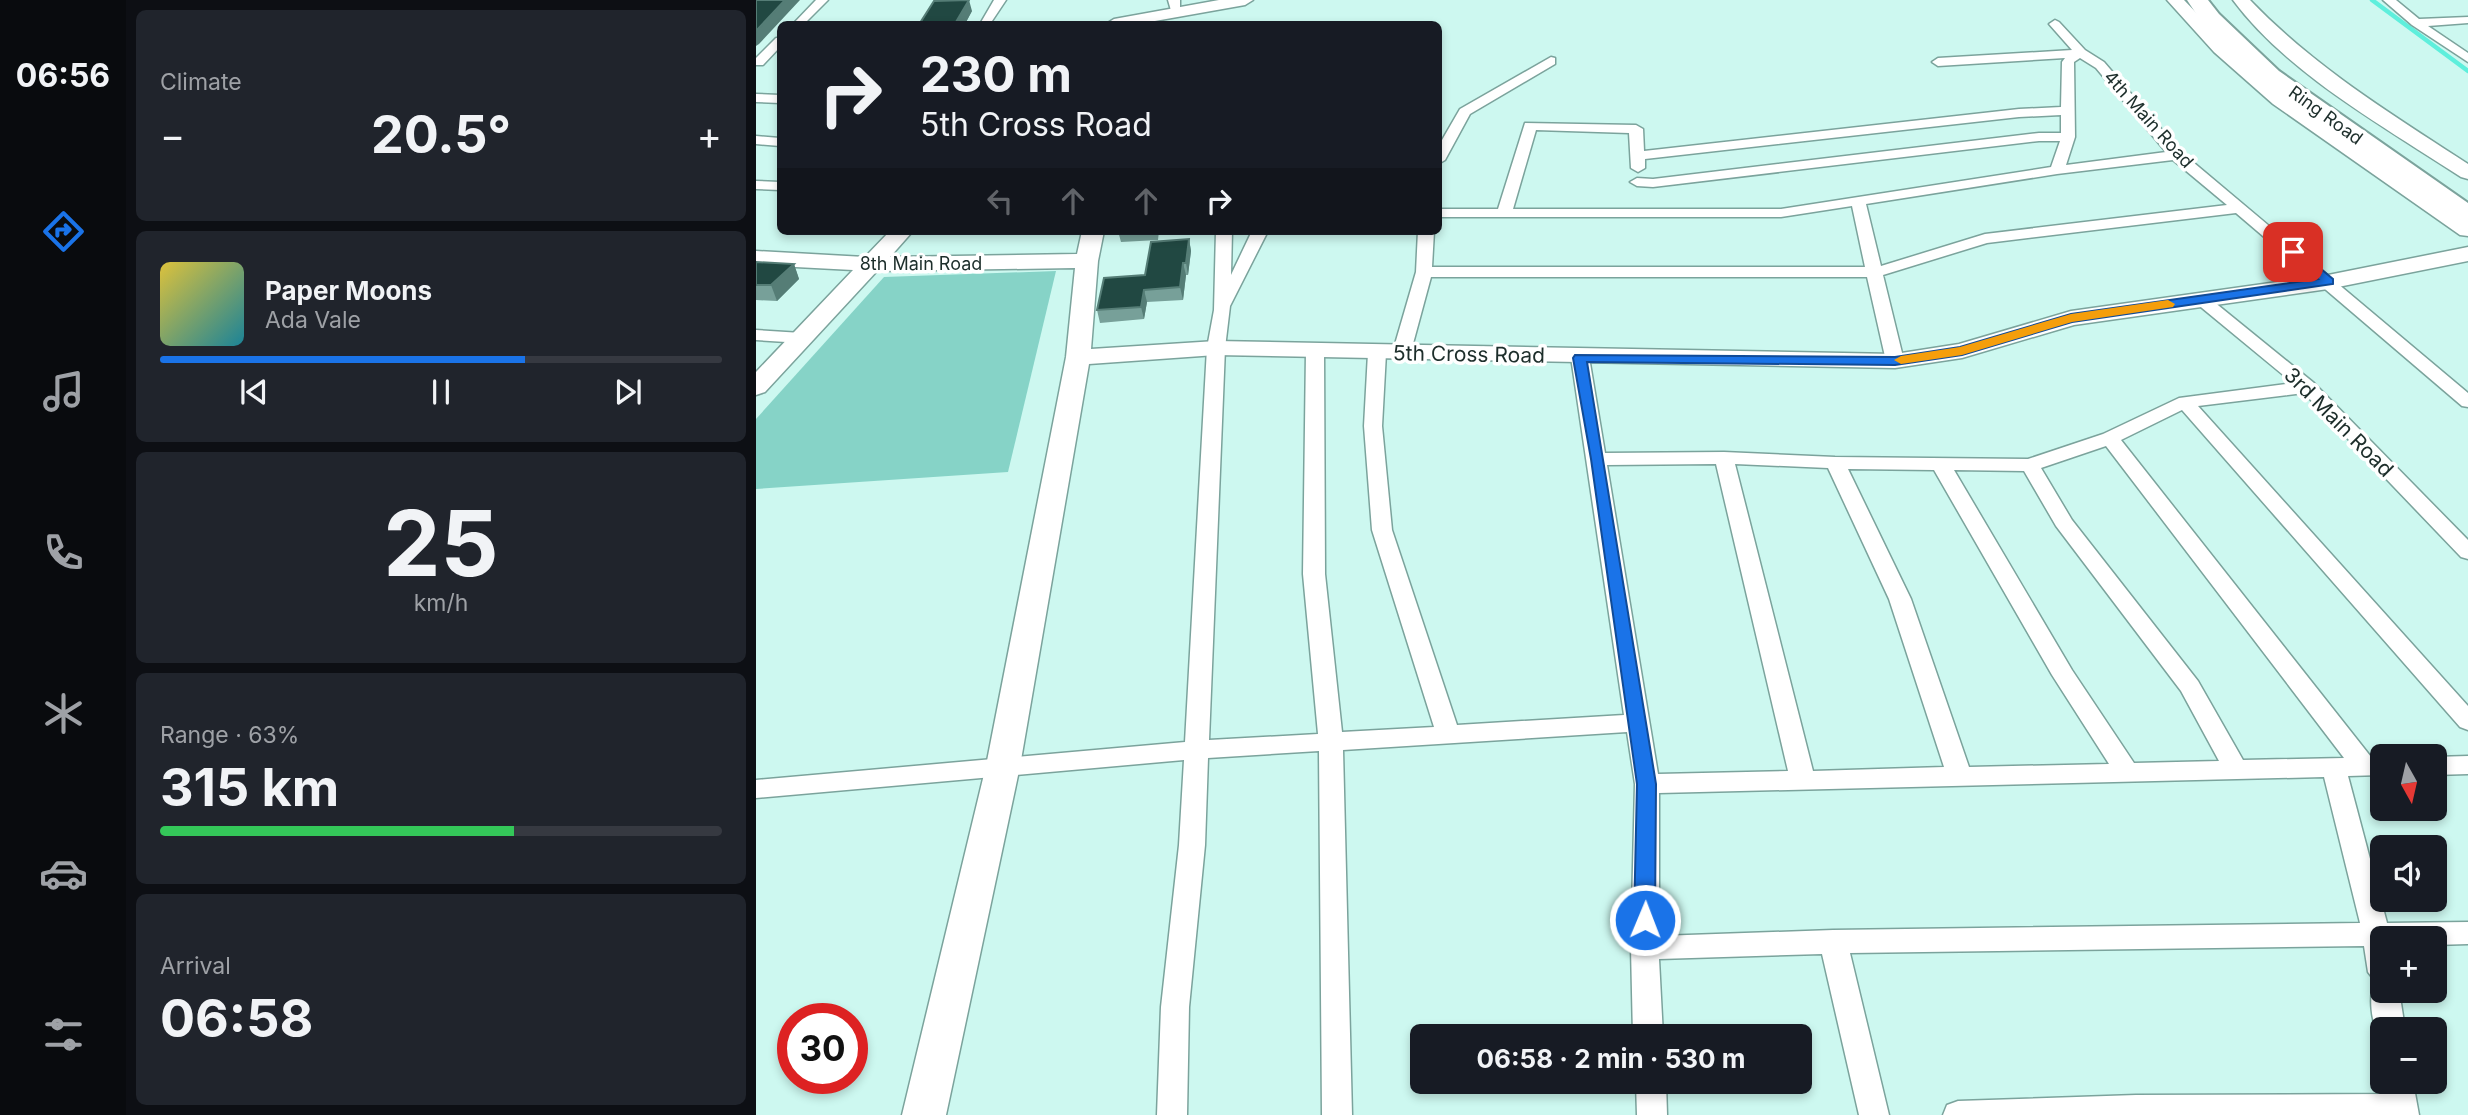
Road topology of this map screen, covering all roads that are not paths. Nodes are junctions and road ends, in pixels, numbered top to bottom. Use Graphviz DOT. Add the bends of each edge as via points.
graph roads {
  1 [pos="822,0"];
  2 [pos="1000,0"];
  3 [pos="1245,0"];
  4 [pos="2175,0"];
  5 [pos="2197,0"];
  6 [pos="2230,0"];
  7 [pos="2241,0"];
  8 [pos="2389,0"];
  9 [pos="1172,12"];
  10 [pos="2468,20"];
  11 [pos="800,21"];
  12 [pos="987,21"];
  13 [pos="1128,21"];
  14 [pos="2416,23"];
  15 [pos="2055,24"];
  16 [pos="777,46"];
  17 [pos="2468,46"];
  18 [pos="2451,47"];
  19 [pos="2081,52"];
  20 [pos="2468,58"];
  21 [pos="1551,61"];
  22 [pos="1938,62"];
  23 [pos="766,63"];
  24 [pos="756,76"];
  25 [pos="756,98"];
  26 [pos="777,99"];
  27 [pos="2070,111"];
  28 [pos="2068,137"];
  29 [pos="756,140"];
  30 [pos="777,142"];
  31 [pos="1442,153"];
  32 [pos="2176,155"];
  33 [pos="1638,156"];
  34 [pos="2057,170"];
  35 [pos="2468,173"];
  36 [pos="756,185"];
  37 [pos="777,186"];
  38 [pos="2468,186"];
  39 [pos="1638,197"];
  40 [pos="1858,201"];
  41 [pos="2241,208"];
  42 [pos="1442,213"];
  43 [pos="1504,213"];
  44 [pos="2468,216"];
  45 [pos="2468,230"];
  46 [pos="898,235"];
  47 [pos="1092,235"];
  48 [pos="1224,235"];
  49 [pos="1258,235"];
  50 [pos="1426,235"];
  51 [pos="2468,254"];
  52 [pos="756,258"];
  53 [pos="1087,261"];
  54 [pos="868,264"];
  55 [pos="1424,272"];
  56 [pos="1877,272"];
  57 [pos="2328,282"];
  58 [pos="2202,300"];
  59 [pos="1223,310"];
  60 [pos="756,335"];
  61 [pos="803,338"];
  62 [pos="1216,348"];
  63 [pos="1315,351"];
  64 [pos="1402,351"];
  65 [pos="1377,353"];
  66 [pos="1078,356"];
  67 [pos="1580,358"];
  68 [pos="1895,361"];
  69 [pos="756,387"];
  70 [pos="2308,387"];
  71 [pos="2185,402"];
  72 [pos="2468,402"];
  73 [pos="2110,438"];
  74 [pos="1724,458"];
  75 [pos="1598,459"];
  76 [pos="1835,463"];
  77 [pos="1941,464"];
  78 [pos="2030,465"];
  79 [pos="2468,552"];
  80 [pos="2468,721"];
  81 [pos="1639,723"];
  82 [pos="1448,734"];
  83 [pos="1331,741"];
  84 [pos="1197,750"];
  85 [pos="2370,762"];
  86 [pos="2468,765"];
  87 [pos="1003,766"];
  88 [pos="2370,766"];
  89 [pos="2447,766"];
  90 [pos="2334,768"];
  91 [pos="2236,770"];
  92 [pos="2127,772"];
  93 [pos="1959,775"];
  94 [pos="1802,779"];
  95 [pos="1647,784"];
  96 [pos="756,789"];
  97 [pos="2374,926"];
  98 [pos="2370,933"];
  99 [pos="2447,933"];
  100 [pos="2468,933"];
  101 [pos="1833,942"];
  102 [pos="1645,948"];
  103 [pos="1648,1024"];
  104 [pos="1651,1094"];
  105 [pos="2402,1101"];
  106 [pos="924,1115"];
  107 [pos="1172,1115"];
  108 [pos="1337,1115"];
  109 [pos="1652,1115"];
  110 [pos="1874,1115"];
  111 [pos="1958,1115"];
  1 -- 11 [label="street"];
  2 -- 12 [label="street"];
  3 -- 9 [label="street"];
  4 -- 45 [label="street" via="2220,48 2280,100"];
  5 -- 44 [label="highway, Ring Road" via="2271,76"];
  6 -- 38 [label="highway, Ring Road" via="2307,74"];
  7 -- 35 [label="street" via="2328,82"];
  8 -- 14 [label="street"];
  9 -- 13 [label="street"];
  10 -- 14 [label="street"];
  14 -- 18 [label="street"];
  15 -- 19 [label="street, 4th Main Road"];
  16 -- 23 [label="street"];
  17 -- 18 [label="street"];
  18 -- 20 [label="street"];
  19 -- 22 [label="street"];
  19 -- 27 [label="street" via="2068,62"];
  19 -- 32 [label="street, 4th Main Road" via="2100,65"];
  21 -- 31 [label="street" via="1465,112"];
  23 -- 24 [label="street"];
  25 -- 26 [label="street"];
  27 -- 28 [label="street"];
  27 -- 33 [label="street"];
  28 -- 34 [label="street"];
  28 -- 39 [label="street" via="1653,183"];
  29 -- 30 [label="street"];
  32 -- 34 [label="street"];
  32 -- 41 [label="street, 4th Main Road"];
  33 -- 39 [label="street"];
  33 -- 43 [label="street" via="1636,129 1530,126"];
  34 -- 40 [label="street"];
  36 -- 37 [label="street"];
  39 -- 40 [label="street" via="1781,213"];
  39 -- 43 [label="street"];
  40 -- 56 [label="street"];
  41 -- 56 [label="street" via="1985,239"];
  41 -- 57 [label="street, 4th Main Road"];
  42 -- 43 [label="street"];
  46 -- 54 [label="street"];
  47 -- 53 [label="street"];
  48 -- 59 [label="street"];
  49 -- 59 [label="street"];
  50 -- 55 [label="street"];
  51 -- 57 [label="street, 5th Cross Road"];
  52 -- 54 [label="street, 8th Main Road"];
  53 -- 54 [label="street, 8th Main Road"];
  53 -- 66 [label="street"];
  54 -- 61 [label="street"];
  55 -- 56 [label="street"];
  55 -- 64 [label="street"];
  56 -- 68 [label="street"];
  57 -- 58 [label="street, 5th Cross Road"];
  57 -- 72 [label="street, 4th Main Road"];
  58 -- 68 [label="street, 5th Cross Road" via="2071,318 1962,351"];
  58 -- 70 [label="street, 3rd Main Road"];
  59 -- 62 [label="street"];
  60 -- 61 [label="street"];
  61 -- 69 [label="street"];
  62 -- 63 [label="street, 5th Cross Road"];
  62 -- 66 [label="street, 5th Cross Road"];
  62 -- 84 [label="street"];
  63 -- 65 [label="street, 5th Cross Road"];
  63 -- 83 [label="street" via="1314,574"];
  64 -- 65 [label="street, 5th Cross Road"];
  64 -- 67 [label="street, 5th Cross Road"];
  65 -- 82 [label="street" via="1373,426 1382,530"];
  66 -- 87 [label="street"];
  67 -- 68 [label="street, 5th Cross Road"];
  67 -- 75 [label="street"];
  70 -- 71 [label="street"];
  70 -- 79 [label="street, 3rd Main Road"];
  71 -- 73 [label="street"];
  71 -- 80 [label="street"];
  73 -- 78 [label="street"];
  73 -- 85 [label="street"];
  74 -- 75 [label="street"];
  74 -- 76 [label="street"];
  74 -- 94 [label="street"];
  75 -- 81 [label="street"];
  76 -- 77 [label="street"];
  76 -- 93 [label="street" via="1900,599"];
  77 -- 78 [label="street"];
  77 -- 92 [label="street" via="2064,675"];
  78 -- 91 [label="street" via="2063,522 2190,687"];
  81 -- 82 [label="street"];
  81 -- 95 [label="street"];
  82 -- 83 [label="street"];
  83 -- 84 [label="street"];
  83 -- 108 [label="street"];
  84 -- 87 [label="street"];
  84 -- 107 [label="street" via="1175,1007"];
  86 -- 89 [label="street"];
  87 -- 96 [label="street"];
  87 -- 106 [label="street"];
  88 -- 90 [label="street"];
  90 -- 91 [label="street"];
  90 -- 97 [label="street"];
  91 -- 92 [label="street"];
  92 -- 93 [label="street"];
  93 -- 94 [label="street"];
  94 -- 95 [label="street"];
  95 -- 102 [label="street"];
  98 -- 101 [label="street"];
  99 -- 100 [label="street"];
  101 -- 102 [label="street"];
  101 -- 110 [label="street"];
  102 -- 103 [label="street"];
  104 -- 109 [label="street"];
  105 -- 111 [label="street"];
}
